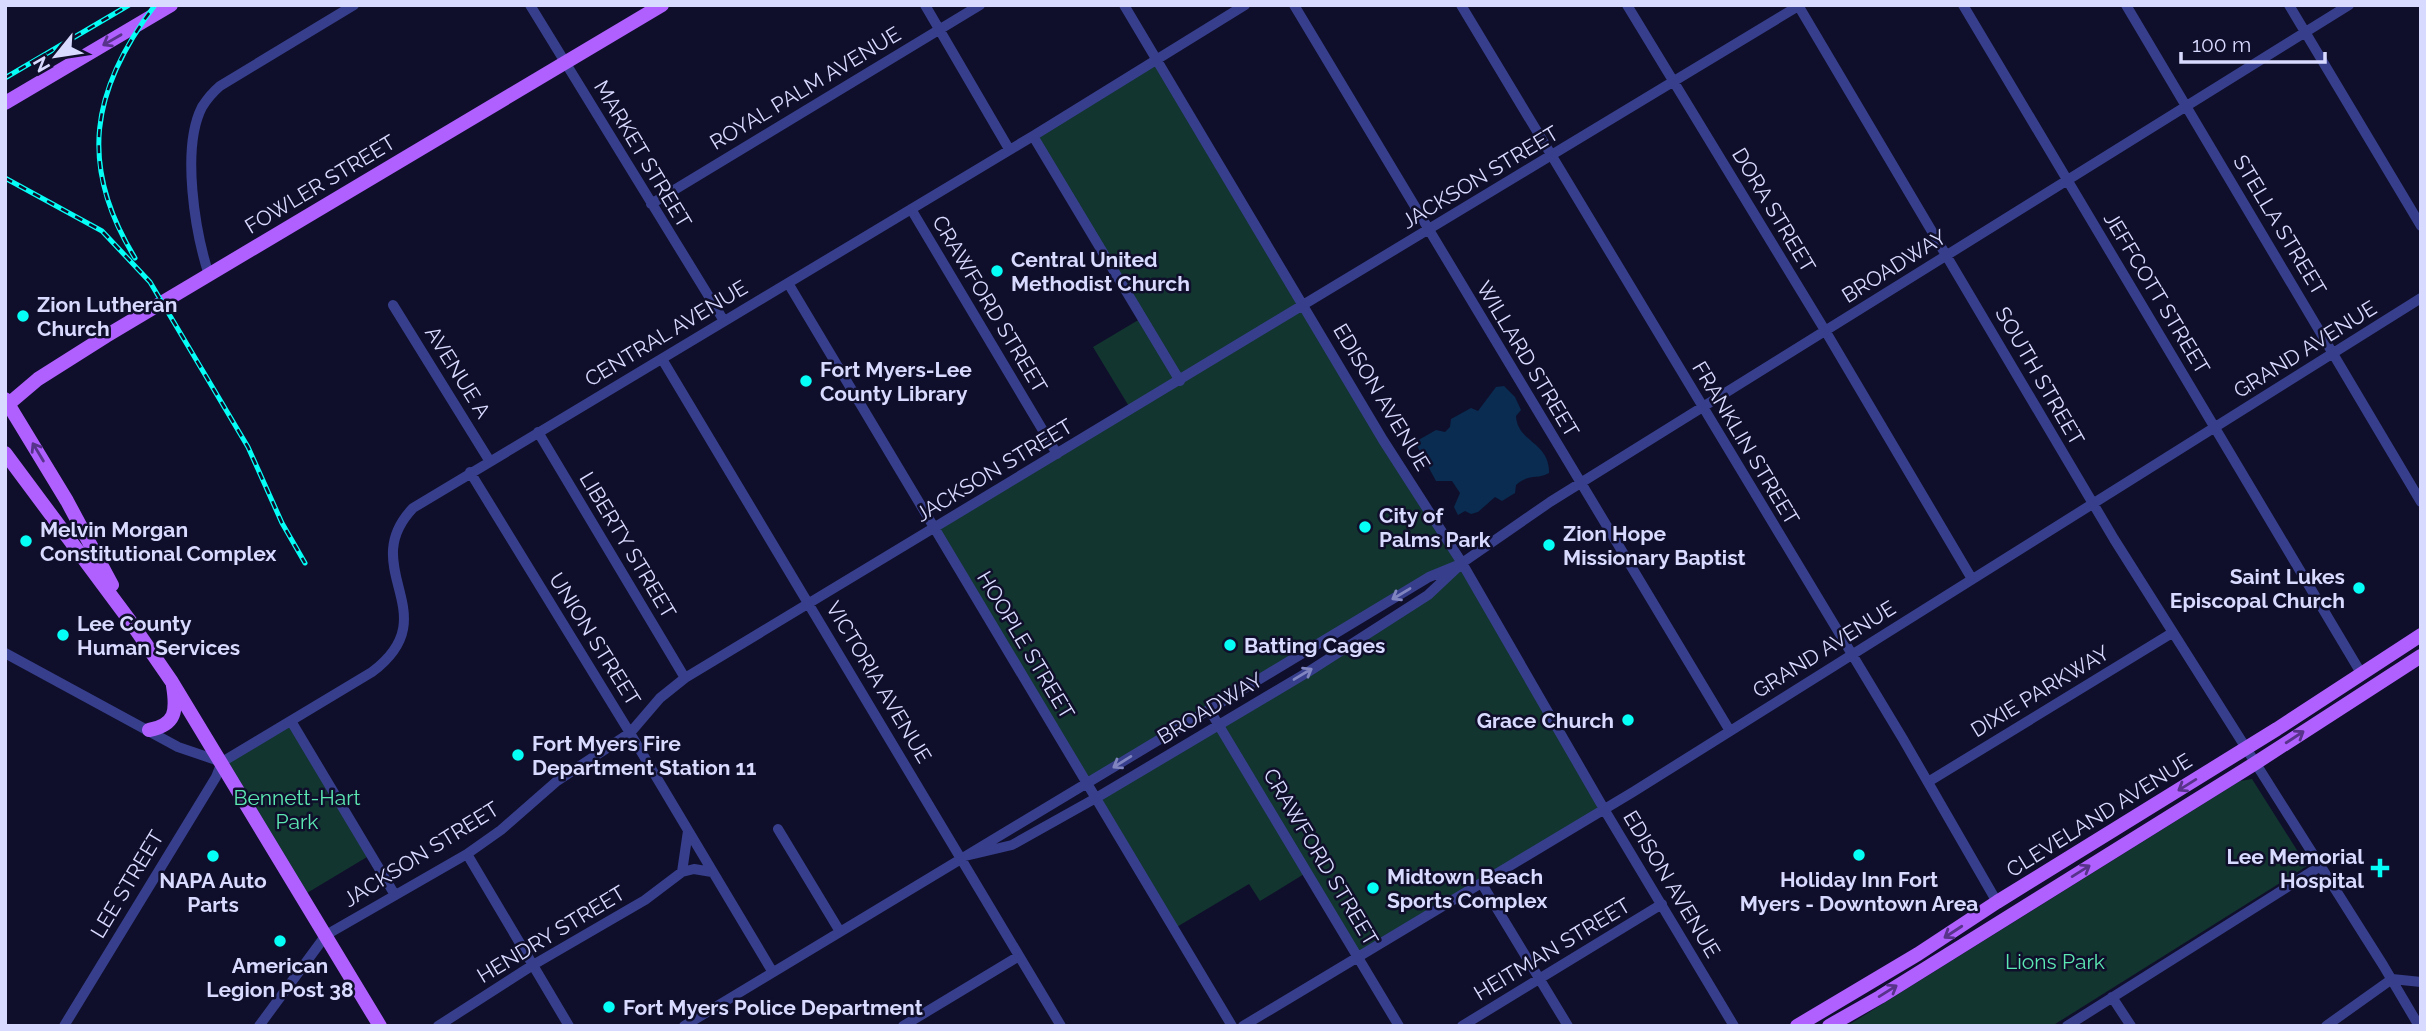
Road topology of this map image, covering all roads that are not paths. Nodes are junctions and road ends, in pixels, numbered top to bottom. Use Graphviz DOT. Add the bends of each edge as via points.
graph roads {
  1 [pos="171,5"];
  2 [pos="354,5"];
  3 [pos="530,5"];
  4 [pos="662,5"];
  5 [pos="925,5"];
  6 [pos="980,5"];
  7 [pos="1124,5"];
  8 [pos="1245,5"];
  9 [pos="1294,5"];
  10 [pos="1461,5"];
  11 [pos="1627,5"];
  12 [pos="1799,5"];
  13 [pos="1963,5"];
  14 [pos="2126,5"];
  15 [pos="2289,5"];
  16 [pos="2349,5"];
  17 [pos="940,30"];
  18 [pos="2305,33"];
  19 [pos="1157,60"];
  20 [pos="566,63"];
  21 [pos="1674,82"];
  22 [pos="5,103"];
  23 [pos="2186,105"];
  24 [pos="1033,136"];
  25 [pos="1009,149"];
  26 [pos="1552,156"];
  27 [pos="2067,179"];
  28 [pos="651,204"];
  29 [pos="911,209"];
  30 [pos="2421,226"];
  31 [pos="1429,231"];
  32 [pos="1946,255"];
  33 [pos="209,275"];
  34 [pos="788,283"];
  35 [pos="2421,298"];
  36 [pos="393,304"];
  37 [pos="1304,306"];
  38 [pos="724,321"];
  39 [pos="1826,332"];
  40 [pos="2333,354"];
  41 [pos="662,359"];
  42 [pos="1180,381"];
  43 [pos="6,403"];
  44 [pos="1703,407"];
  45 [pos="2214,428"];
  46 [pos="538,432"];
  47 [pos="1057,454"];
  48 [pos="9,458"];
  49 [pos="489,460"];
  50 [pos="470,472"];
  51 [pos="1580,484"];
  52 [pos="2421,502"];
  53 [pos="2093,504"];
  54 [pos="934,529"];
  55 [pos="86,538"];
  56 [pos="1462,563"];
  57 [pos="1972,579"];
  58 [pos="809,604"];
  59 [pos="130,621"];
  60 [pos="2172,633"];
  61 [pos="2421,635"];
  62 [pos="5,653"];
  63 [pos="1851,655"];
  64 [pos="2421,656"];
  65 [pos="2361,673"];
  66 [pos="685,678"];
  67 [pos="172,682"];
  68 [pos="1209,709"];
  69 [pos="291,721"];
  70 [pos="1219,724"];
  71 [pos="149,730"];
  72 [pos="1730,731"];
  73 [pos="631,733"];
  74 [pos="2245,749"];
  75 [pos="222,762"];
  76 [pos="2254,764"];
  77 [pos="1928,782"];
  78 [pos="1087,784"];
  79 [pos="1096,798"];
  80 [pos="1604,809"];
  81 [pos="778,829"];
  82 [pos="688,831"];
  83 [pos="467,853"];
  84 [pos="961,857"];
  85 [pos="2319,867"];
  86 [pos="682,872"];
  87 [pos="712,872"];
  88 [pos="1482,884"];
  89 [pos="395,895"];
  90 [pos="1997,902"];
  91 [pos="1662,904"];
  92 [pos="839,930"];
  93 [pos="1984,932"];
  94 [pos="326,935"];
  95 [pos="1019,956"];
  96 [pos="1359,957"];
  97 [pos="533,965"];
  98 [pos="772,971"];
  99 [pos="1539,979"];
  100 [pos="2392,979"];
  101 [pos="2421,982"];
  102 [pos="2112,997"];
  103 [pos="64,1026"];
  104 [pos="259,1026"];
  105 [pos="380,1026"];
  106 [pos="438,1026"];
  107 [pos="569,1026"];
  108 [pos="684,1026"];
  109 [pos="903,1026"];
  110 [pos="1061,1026"];
  111 [pos="1232,1026"];
  112 [pos="1243,1026"];
  113 [pos="1399,1026"];
  114 [pos="1462,1026"];
  115 [pos="1568,1026"];
  116 [pos="1734,1026"];
  117 [pos="1797,1026"];
  118 [pos="1829,1026"];
  119 [pos="2067,1026"];
  120 [pos="2131,1026"];
  121 [pos="2326,1026"];
  122 [pos="2419,1026"];
  1 -- 22 [label="main road, one-way"];
  2 -- 33 [label="street" via="226,81 203,106 194,139 193,176"];
  3 -- 20 [label="street, MARKET STREET"];
  4 -- 20 [label="main road, FOWLER STREET"];
  5 -- 17 [label="street"];
  6 -- 17 [label="street, ROYAL PALM AVENUE"];
  7 -- 19 [label="street, EDISON AVENUE"];
  8 -- 19 [label="street, CENTRAL AVENUE"];
  9 -- 31 [label="street, WILLARD STREET"];
  10 -- 26 [label="street, FRANKLIN STREET"];
  11 -- 21 [label="street, DORA STREET"];
  12 -- 21 [label="street, JACKSON STREET"];
  12 -- 32 [label="street, SOUTH STREET"];
  13 -- 27 [label="street, JEFFCOTT STREET"];
  14 -- 23 [label="street, STELLA STREET"];
  15 -- 18 [label="street"];
  16 -- 18 [label="street, BROADWAY"];
  17 -- 25 [label="street"];
  17 -- 28 [label="street, ROYAL PALM AVENUE"];
  18 -- 23 [label="street, BROADWAY"];
  18 -- 30 [label="street"];
  19 -- 24 [label="street, CENTRAL AVENUE"];
  19 -- 37 [label="street, EDISON AVENUE"];
  20 -- 28 [label="street, MARKET STREET"];
  20 -- 33 [label="main road, FOWLER STREET"];
  21 -- 26 [label="street, JACKSON STREET"];
  21 -- 39 [label="street, DORA STREET"];
  23 -- 27 [label="street, BROADWAY"];
  23 -- 40 [label="street, STELLA STREET"];
  24 -- 25 [label="street, CENTRAL AVENUE"];
  24 -- 42 [label="street"];
  25 -- 29 [label="street, CENTRAL AVENUE"];
  26 -- 31 [label="street, JACKSON STREET"];
  26 -- 44 [label="street, FRANKLIN STREET"];
  27 -- 32 [label="street, BROADWAY"];
  27 -- 45 [label="street, JEFFCOTT STREET"];
  28 -- 38 [label="street, MARKET STREET"];
  29 -- 34 [label="street, CENTRAL AVENUE"];
  29 -- 47 [label="street, CRAWFORD STREET"];
  31 -- 37 [label="street, JACKSON STREET"];
  31 -- 51 [label="street, WILLARD STREET"];
  32 -- 39 [label="street, BROADWAY"];
  32 -- 53 [label="street, SOUTH STREET"];
  33 -- 43 [label="main road, FOWLER STREET"];
  34 -- 38 [label="street, CENTRAL AVENUE"];
  34 -- 54 [label="street, HOOPLE STREET"];
  35 -- 40 [label="street, GRAND AVENUE"];
  36 -- 49 [label="street, AVENUE A"];
  37 -- 42 [label="street, JACKSON STREET"];
  37 -- 56 [label="street, EDISON AVENUE"];
  38 -- 41 [label="street, CENTRAL AVENUE"];
  39 -- 44 [label="street, BROADWAY"];
  39 -- 57 [label="street, DORA STREET"];
  40 -- 45 [label="street, GRAND AVENUE"];
  40 -- 52 [label="street, STELLA STREET"];
  41 -- 46 [label="street, CENTRAL AVENUE"];
  41 -- 58 [label="street, VICTORIA AVENUE"];
  42 -- 47 [label="street, JACKSON STREET"];
  55 -- 43 [label="main road, one-way"];
  44 -- 51 [label="street, BROADWAY"];
  44 -- 63 [label="street, FRANKLIN STREET"];
  45 -- 53 [label="street, GRAND AVENUE"];
  45 -- 65 [label="street, JEFFCOTT STREET"];
  46 -- 49 [label="street, CENTRAL AVENUE"];
  46 -- 66 [label="street, LIBERTY STREET"];
  47 -- 54 [label="street, JACKSON STREET"];
  48 -- 55 [label="main road" via="26,472 72,536"];
  48 -- 59 [label="main road"];
  49 -- 50 [label="street, CENTRAL AVENUE"];
  50 -- 69 [label="street, CENTRAL AVENUE" via="413,508 398,528 392,562 405,613 397,646 372,672"];
  50 -- 73 [label="street, UNION STREET"];
  51 -- 56 [label="street, BROADWAY"];
  51 -- 72 [label="street, WILLARD STREET"];
  53 -- 57 [label="street, GRAND AVENUE"];
  53 -- 60 [label="street, SOUTH STREET"];
  54 -- 58 [label="street, JACKSON STREET"];
  54 -- 78 [label="street, HOOPLE STREET"];
  55 -- 59 [label="main road"];
  56 -- 68 [label="street, BROADWAY, one-way" via="1429,577"];
  70 -- 56 [label="street, BROADWAY, one-way" via="1417,602"];
  56 -- 80 [label="street, EDISON AVENUE"];
  57 -- 63 [label="street, GRAND AVENUE"];
  58 -- 66 [label="street, JACKSON STREET"];
  58 -- 84 [label="street, VICTORIA AVENUE"];
  59 -- 67 [label="main road"];
  60 -- 74 [label="street, SOUTH STREET"];
  60 -- 77 [label="street, DIXIE PARKWAY"];
  61 -- 65 [label="main road, CLEVELAND AVENUE"];
  62 -- 71 [label="street"];
  63 -- 72 [label="street, GRAND AVENUE"];
  63 -- 77 [label="street, FRANKLIN STREET"];
  76 -- 64 [label="main road, CLEVELAND AVENUE, one-way"];
  65 -- 74 [label="main road, CLEVELAND AVENUE"];
  66 -- 73 [label="street, JACKSON STREET" via="660,698"];
  67 -- 71 [label="main road" via="173,716 165,726"];
  67 -- 75 [label="main road"];
  68 -- 70 [label="street, CRAWFORD STREET"];
  68 -- 78 [label="street, BROADWAY, one-way"];
  69 -- 75 [label="street, CENTRAL AVENUE"];
  69 -- 89 [label="street"];
  70 -- 79 [label="street, BROADWAY"];
  70 -- 96 [label="street, CRAWFORD STREET"];
  71 -- 75 [label="street" via="178,747"];
  72 -- 80 [label="street, GRAND AVENUE"];
  73 -- 82 [label="street, UNION STREET"];
  73 -- 83 [label="street, JACKSON STREET" via="556,781 501,831"];
  74 -- 76 [label="street, SOUTH STREET"];
  74 -- 90 [label="main road, CLEVELAND AVENUE, one-way"];
  75 -- 94 [label="main road"];
  75 -- 103 [label="street, LEE STREET"];
  76 -- 85 [label="street, SOUTH STREET"];
  93 -- 76 [label="main road, CLEVELAND AVENUE, one-way"];
  77 -- 90 [label="street, FRANKLIN STREET"];
  78 -- 79 [label="street, HOOPLE STREET"];
  78 -- 84 [label="street, BROADWAY"];
  79 -- 84 [label="street, BROADWAY" via="1012,845"];
  79 -- 111 [label="street, HOOPLE STREET"];
  80 -- 88 [label="street, GRAND AVENUE"];
  80 -- 91 [label="street, EDISON AVENUE"];
  81 -- 92 [label="street"];
  82 -- 86 [label="street"];
  82 -- 87 [label="street, UNION STREET"];
  83 -- 89 [label="street, JACKSON STREET"];
  83 -- 97 [label="street"];
  84 -- 92 [label="street, BROADWAY"];
  84 -- 95 [label="street, VICTORIA AVENUE"];
  85 -- 100 [label="street, SOUTH STREET"];
  85 -- 102 [label="street"];
  86 -- 87 [label="street"];
  86 -- 97 [label="street, HENDRY STREET" via="645,900"];
  87 -- 98 [label="street, UNION STREET"];
  88 -- 96 [label="street, GRAND AVENUE"];
  88 -- 99 [label="street"];
  89 -- 94 [label="street, JACKSON STREET"];
  90 -- 93 [label="main road"];
  90 -- 117 [label="main road, CLEVELAND AVENUE, one-way"];
  91 -- 99 [label="street, HEITMAN STREET"];
  91 -- 116 [label="street, EDISON AVENUE"];
  92 -- 98 [label="street, BROADWAY"];
  118 -- 93 [label="main road, CLEVELAND AVENUE, one-way"];
  94 -- 104 [label="street, JACKSON STREET"];
  94 -- 105 [label="main road"];
  95 -- 109 [label="street"];
  95 -- 110 [label="street, VICTORIA AVENUE"];
  96 -- 112 [label="street, GRAND AVENUE"];
  96 -- 113 [label="street, CRAWFORD STREET"];
  97 -- 106 [label="street, HENDRY STREET"];
  97 -- 107 [label="street"];
  98 -- 108 [label="street, BROADWAY"];
  99 -- 114 [label="street, HEITMAN STREET"];
  99 -- 115 [label="street"];
  100 -- 101 [label="street"];
  100 -- 121 [label="street"];
  100 -- 122 [label="street, SOUTH STREET"];
  102 -- 119 [label="street"];
  102 -- 120 [label="street"];
}
